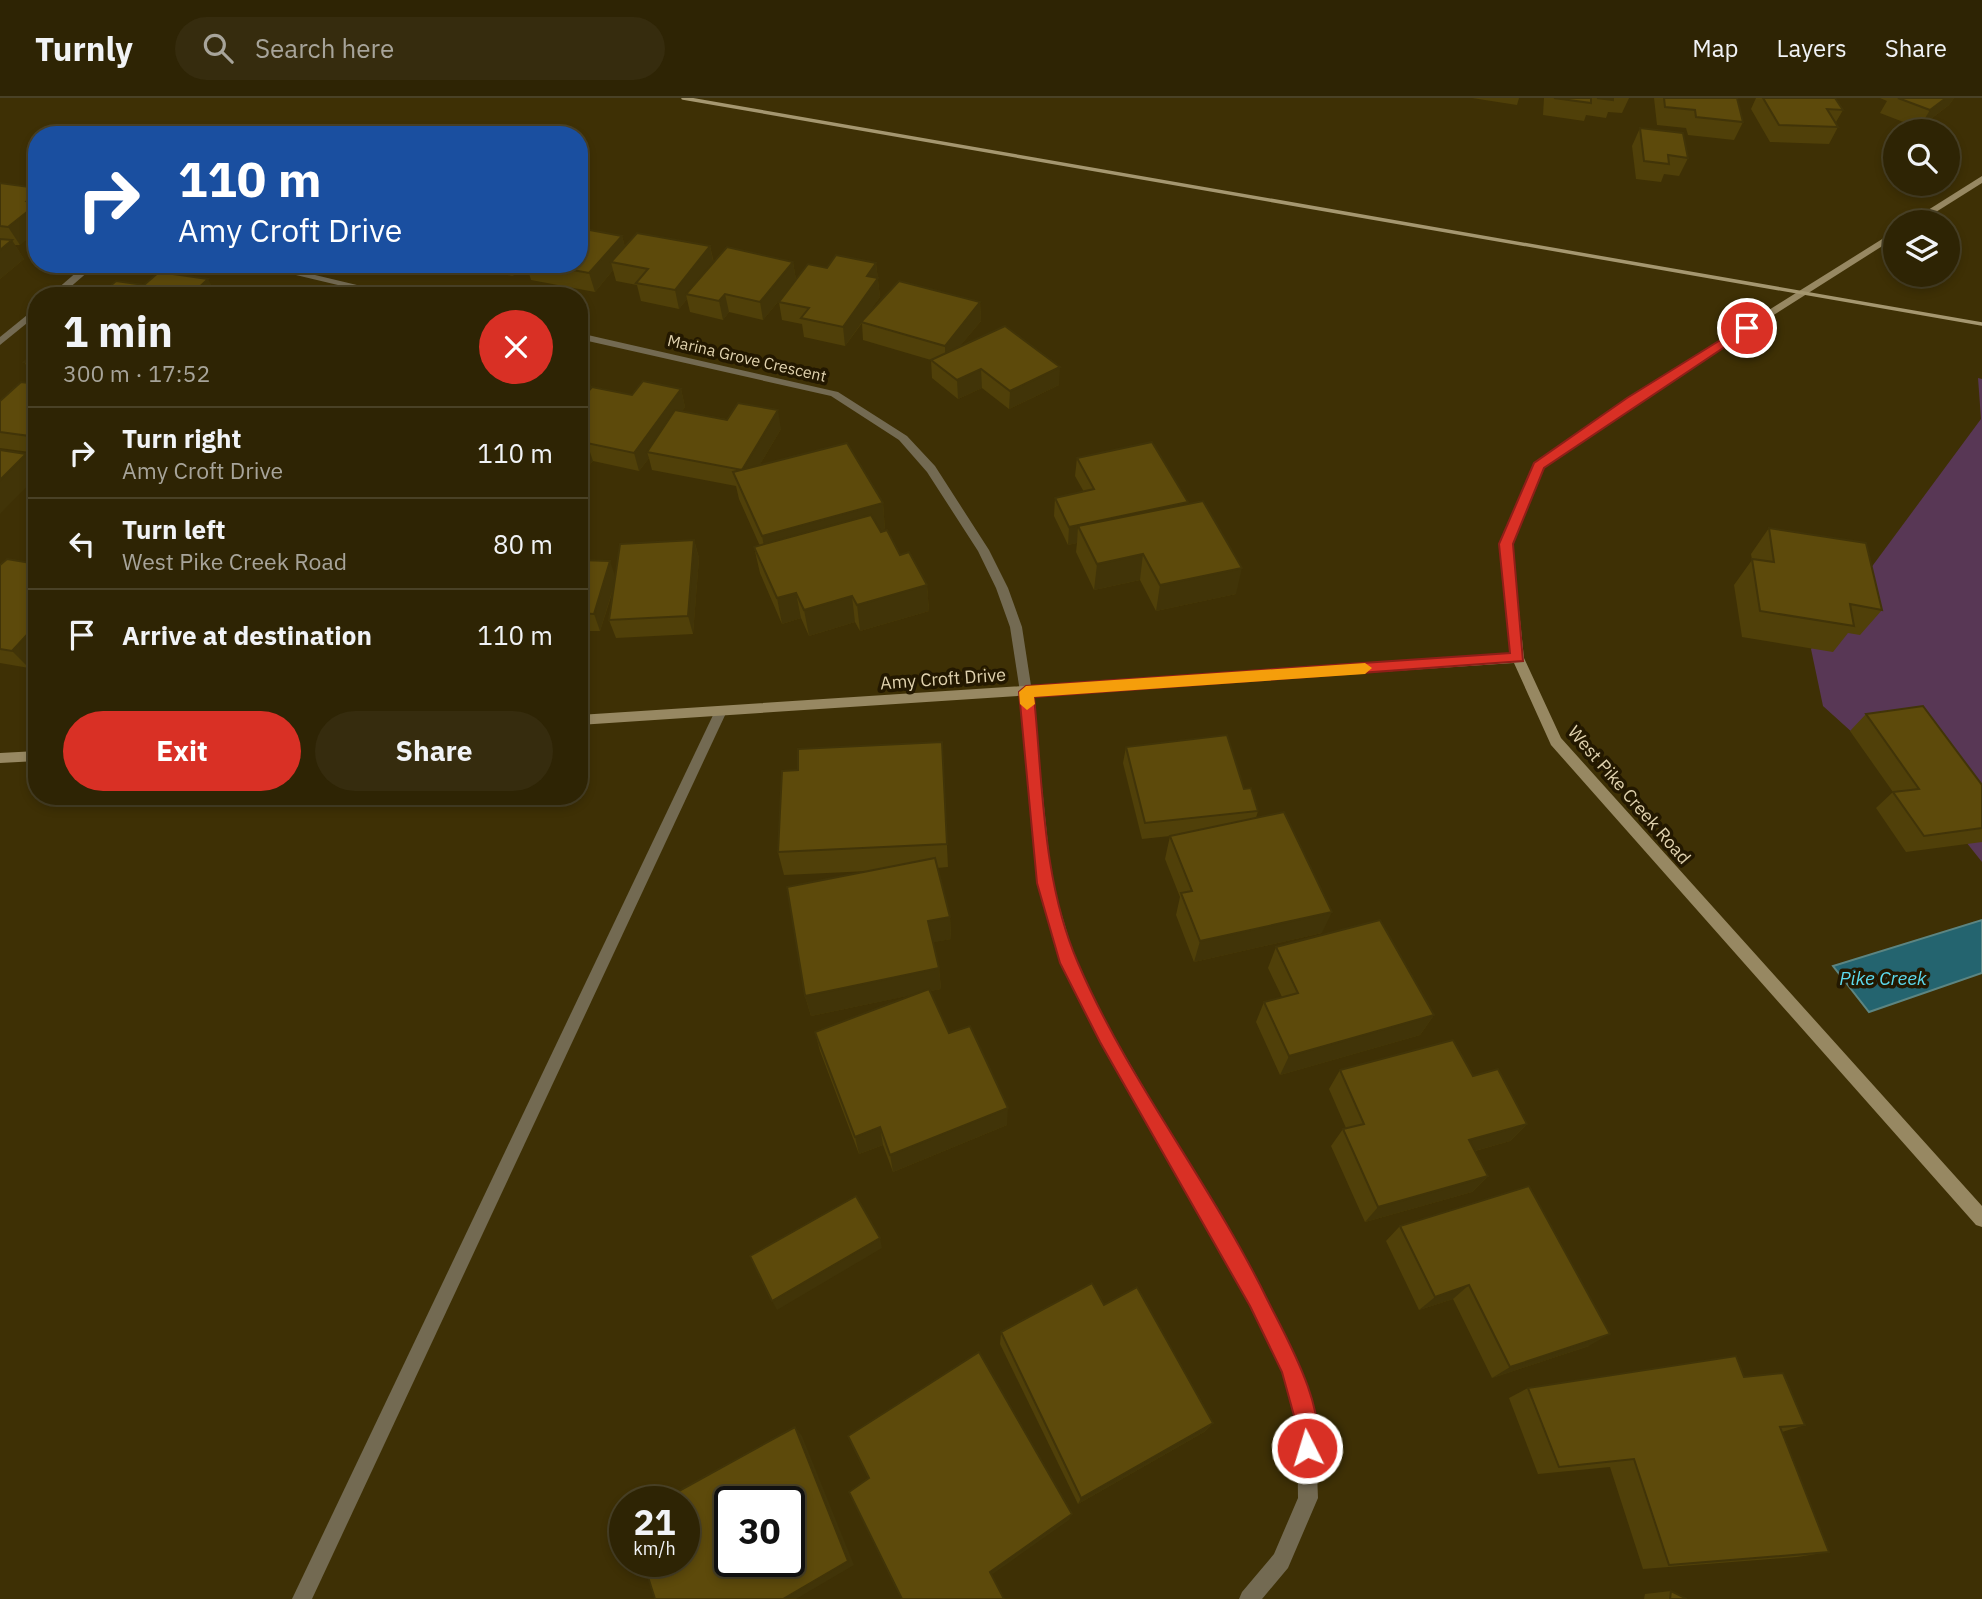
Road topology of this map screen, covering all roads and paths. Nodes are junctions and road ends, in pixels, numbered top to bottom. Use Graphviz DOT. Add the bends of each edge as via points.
graph roads {
  1 [pos="1982,179"];
  2 [pos="1933,210"];
  3 [pos="1883,242"];
  4 [pos="81,273"];
  5 [pos="295,273"];
  6 [pos="65,287"];
  7 [pos="358,287"];
  8 [pos="28,318"];
  9 [pos="588,338"];
  10 [pos="0,342"];
  11 [pos="1518,658"];
  12 [pos="1026,692"];
  13 [pos="721,711"];
  14 [pos="588,719"];
  15 [pos="28,756"];
  16 [pos="0,758"];
  17 [pos="1982,1219"];
  18 [pos="302,1599"];
  19 [pos="1249,1599"];
  1 -- 2 [label="main road"];
  3 -- 11 [label="main road, West Pike Creek Road" via="1538,466 1506,544"];
  4 -- 6 [label="street"];
  5 -- 7 [label="street"];
  8 -- 10 [label="street"];
  9 -- 12 [label="street, Marina Grove Crescent" via="834,394 903,438 931,469 1002,588 1016,627"];
  11 -- 12 [label="main road, Amy Croft Drive"];
  11 -- 17 [label="main road, West Pike Creek Road" via="1556,741"];
  12 -- 13 [label="main road, Amy Croft Drive"];
  12 -- 19 [label="street, Marina Grove Crescent" via="1045,883 1069,963 1257,1298 1291,1370 1306,1423 1308,1498 1281,1562"];
  13 -- 14 [label="main road, Amy Croft Drive"];
  13 -- 18 [label="street"];
  15 -- 16 [label="main road"];
}
